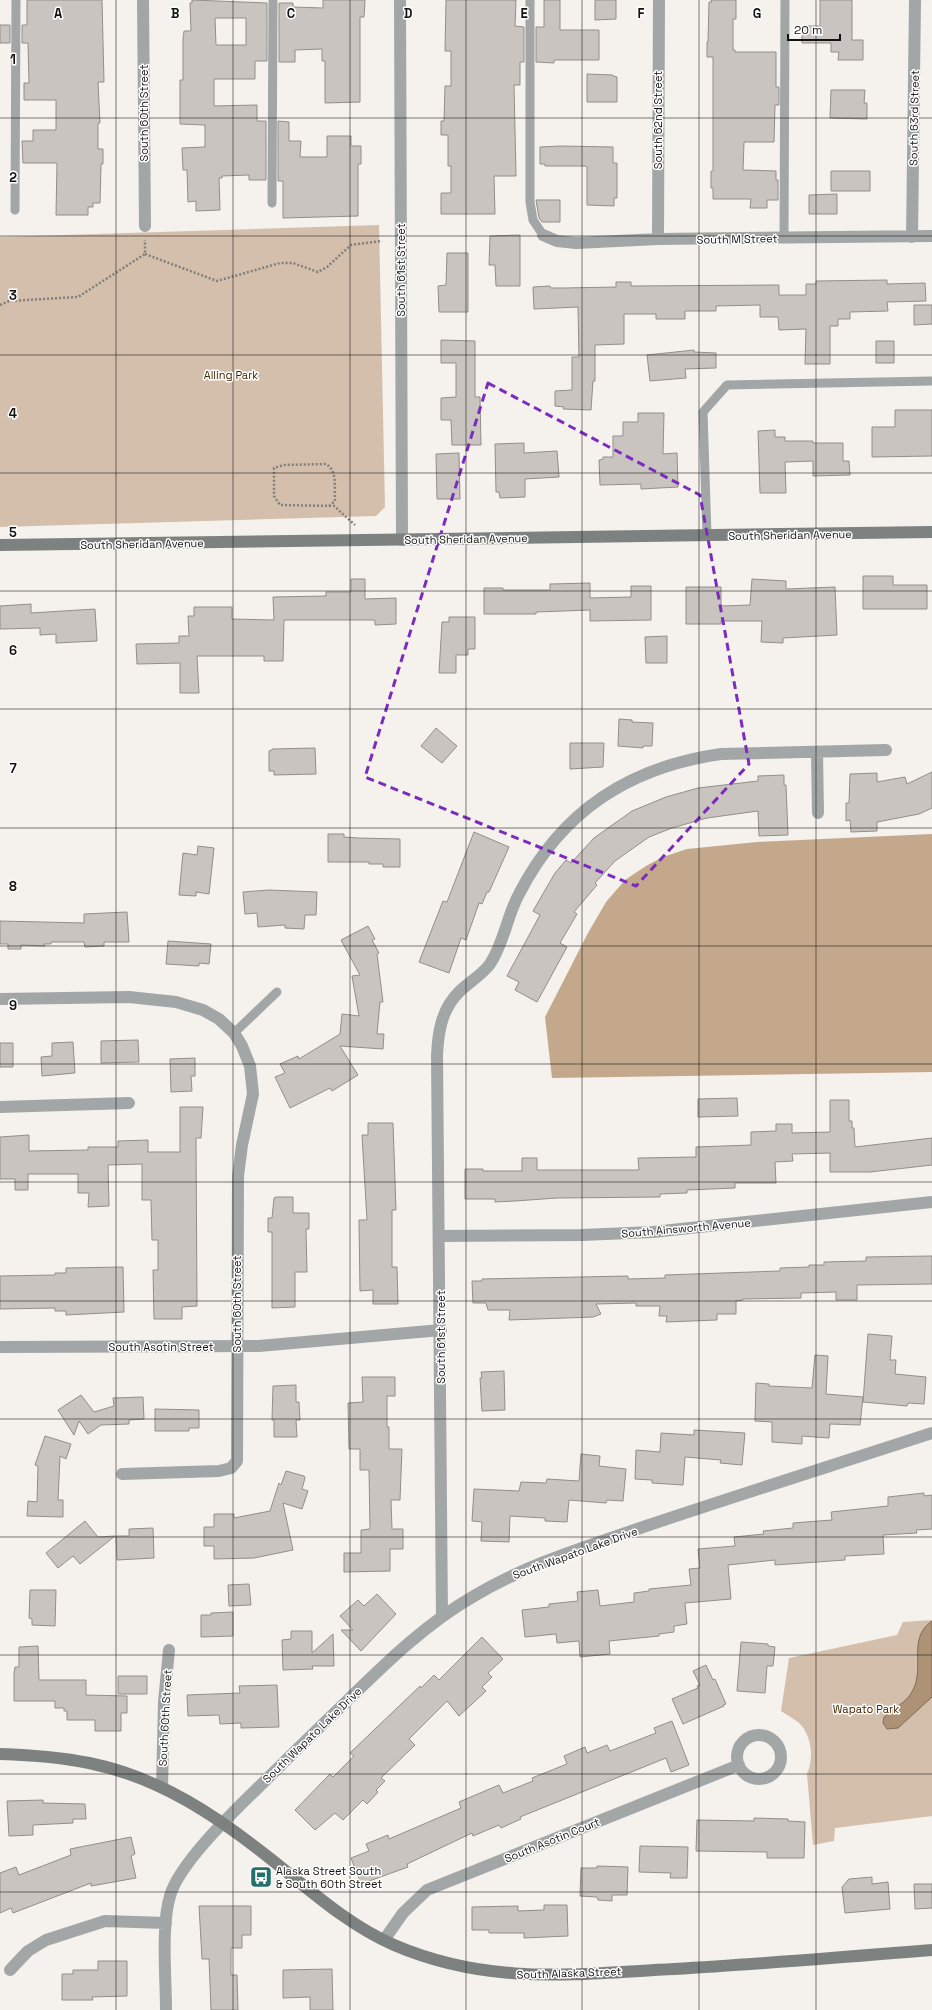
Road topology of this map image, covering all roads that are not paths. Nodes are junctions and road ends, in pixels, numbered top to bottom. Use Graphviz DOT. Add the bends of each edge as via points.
graph roads {
  1 [pos="16,0"];
  2 [pos="143,0"];
  3 [pos="273,0"];
  4 [pos="400,0"];
  5 [pos="530,0"];
  6 [pos="659,0"];
  7 [pos="785,0"];
  8 [pos="915,0"];
  9 [pos="272,203"];
  10 [pos="15,210"];
  11 [pos="145,226"];
  12 [pos="543,235"];
  13 [pos="912,236"];
  14 [pos="932,236"];
  15 [pos="784,238"];
  16 [pos="658,239"];
  17 [pos="932,380"];
  18 [pos="932,532"];
  19 [pos="707,536"];
  20 [pos="402,540"];
  21 [pos="0,545"];
  22 [pos="886,750"];
  23 [pos="817,752"];
  24 [pos="818,813"];
  25 [pos="277,992"];
  26 [pos="0,999"];
  27 [pos="234,1033"];
  28 [pos="129,1103"];
  29 [pos="0,1107"];
  30 [pos="932,1202"];
  31 [pos="440,1236"];
  32 [pos="441,1330"];
  33 [pos="237,1346"];
  34 [pos="0,1347"];
  35 [pos="932,1433"];
  36 [pos="122,1474"];
  37 [pos="442,1617"];
  38 [pos="169,1650"];
  39 [pos="0,1754"];
  40 [pos="739,1765"];
  41 [pos="162,1787"];
  42 [pos="224,1824"];
  43 [pos="166,1923"];
  44 [pos="384,1940"];
  45 [pos="932,1950"];
  46 [pos="10,1970"];
  47 [pos="166,2010"];
  1 -- 10 [label="lane"];
  2 -- 11 [label="street, South 60th Street"];
  3 -- 9 [label="lane"];
  4 -- 20 [label="street, South 61st Street"];
  5 -- 12 [label="lane" via="530,202 533,220"];
  6 -- 16 [label="street, South 62nd Street"];
  7 -- 15 [label="lane"];
  8 -- 13 [label="street, South 63rd Street"];
  12 -- 16 [label="street, South M Street" via="566,243"];
  13 -- 14 [label="street, South M Street"];
  13 -- 15 [label="street, South M Street"];
  15 -- 16 [label="street, South M Street"];
  17 -- 19 [label="lane" via="726,385 703,412"];
  18 -- 19 [label="street, South Sheridan Avenue"];
  19 -- 20 [label="street, South Sheridan Avenue"];
  20 -- 21 [label="street, South Sheridan Avenue"];
  22 -- 23 [label="street, South 61st Street"];
  23 -- 24 [label="street"];
  23 -- 31 [label="street, South 61st Street" via="696,757 646,772 624,783 586,809 564,829 543,854 517,896 490,963 450,1003 438,1032"];
  25 -- 27 [label="lane"];
  26 -- 27 [label="street" via="129,997 164,1000 210,1014"];
  27 -- 33 [label="street, South 60th Street" via="248,1060 253,1094 238,1176"];
  28 -- 29 [label="street"];
  30 -- 31 [label="street, South Ainsworth Avenue" via="653,1232"];
  31 -- 32 [label="street, South 61st Street"];
  32 -- 33 [label="street, South Asotin Street" via="304,1343"];
  32 -- 37 [label="street, South 61st Street"];
  33 -- 34 [label="street, South Asotin Street"];
  33 -- 36 [label="street, South 60th Street" via="238,1454 233,1467 200,1472"];
  35 -- 37 [label="street, South Wapato Lake Drive" via="667,1519 538,1564 503,1580"];
  37 -- 42 [label="street, South Wapato Lake Drive" via="375,1674"];
  38 -- 41 [label="street, South 60th Street" via="164,1702"];
  39 -- 41 [label="street, South Alaska Street" via="90,1763 125,1772"];
  40 -- 44 [label="street, South Asotin Court" via="427,1890 403,1913"];
  41 -- 42 [label="street, South Alaska Street"];
  42 -- 43 [label="street" via="178,1878 169,1898"];
  42 -- 44 [label="street, South Alaska Street" via="351,1921"];
  43 -- 46 [label="street" via="105,1921 46,1940 28,1951"];
  43 -- 47 [label="street"];
  44 -- 45 [label="street, South Alaska Street" via="428,1958 467,1968 493,1973 530,1975 775,1963"];
}
